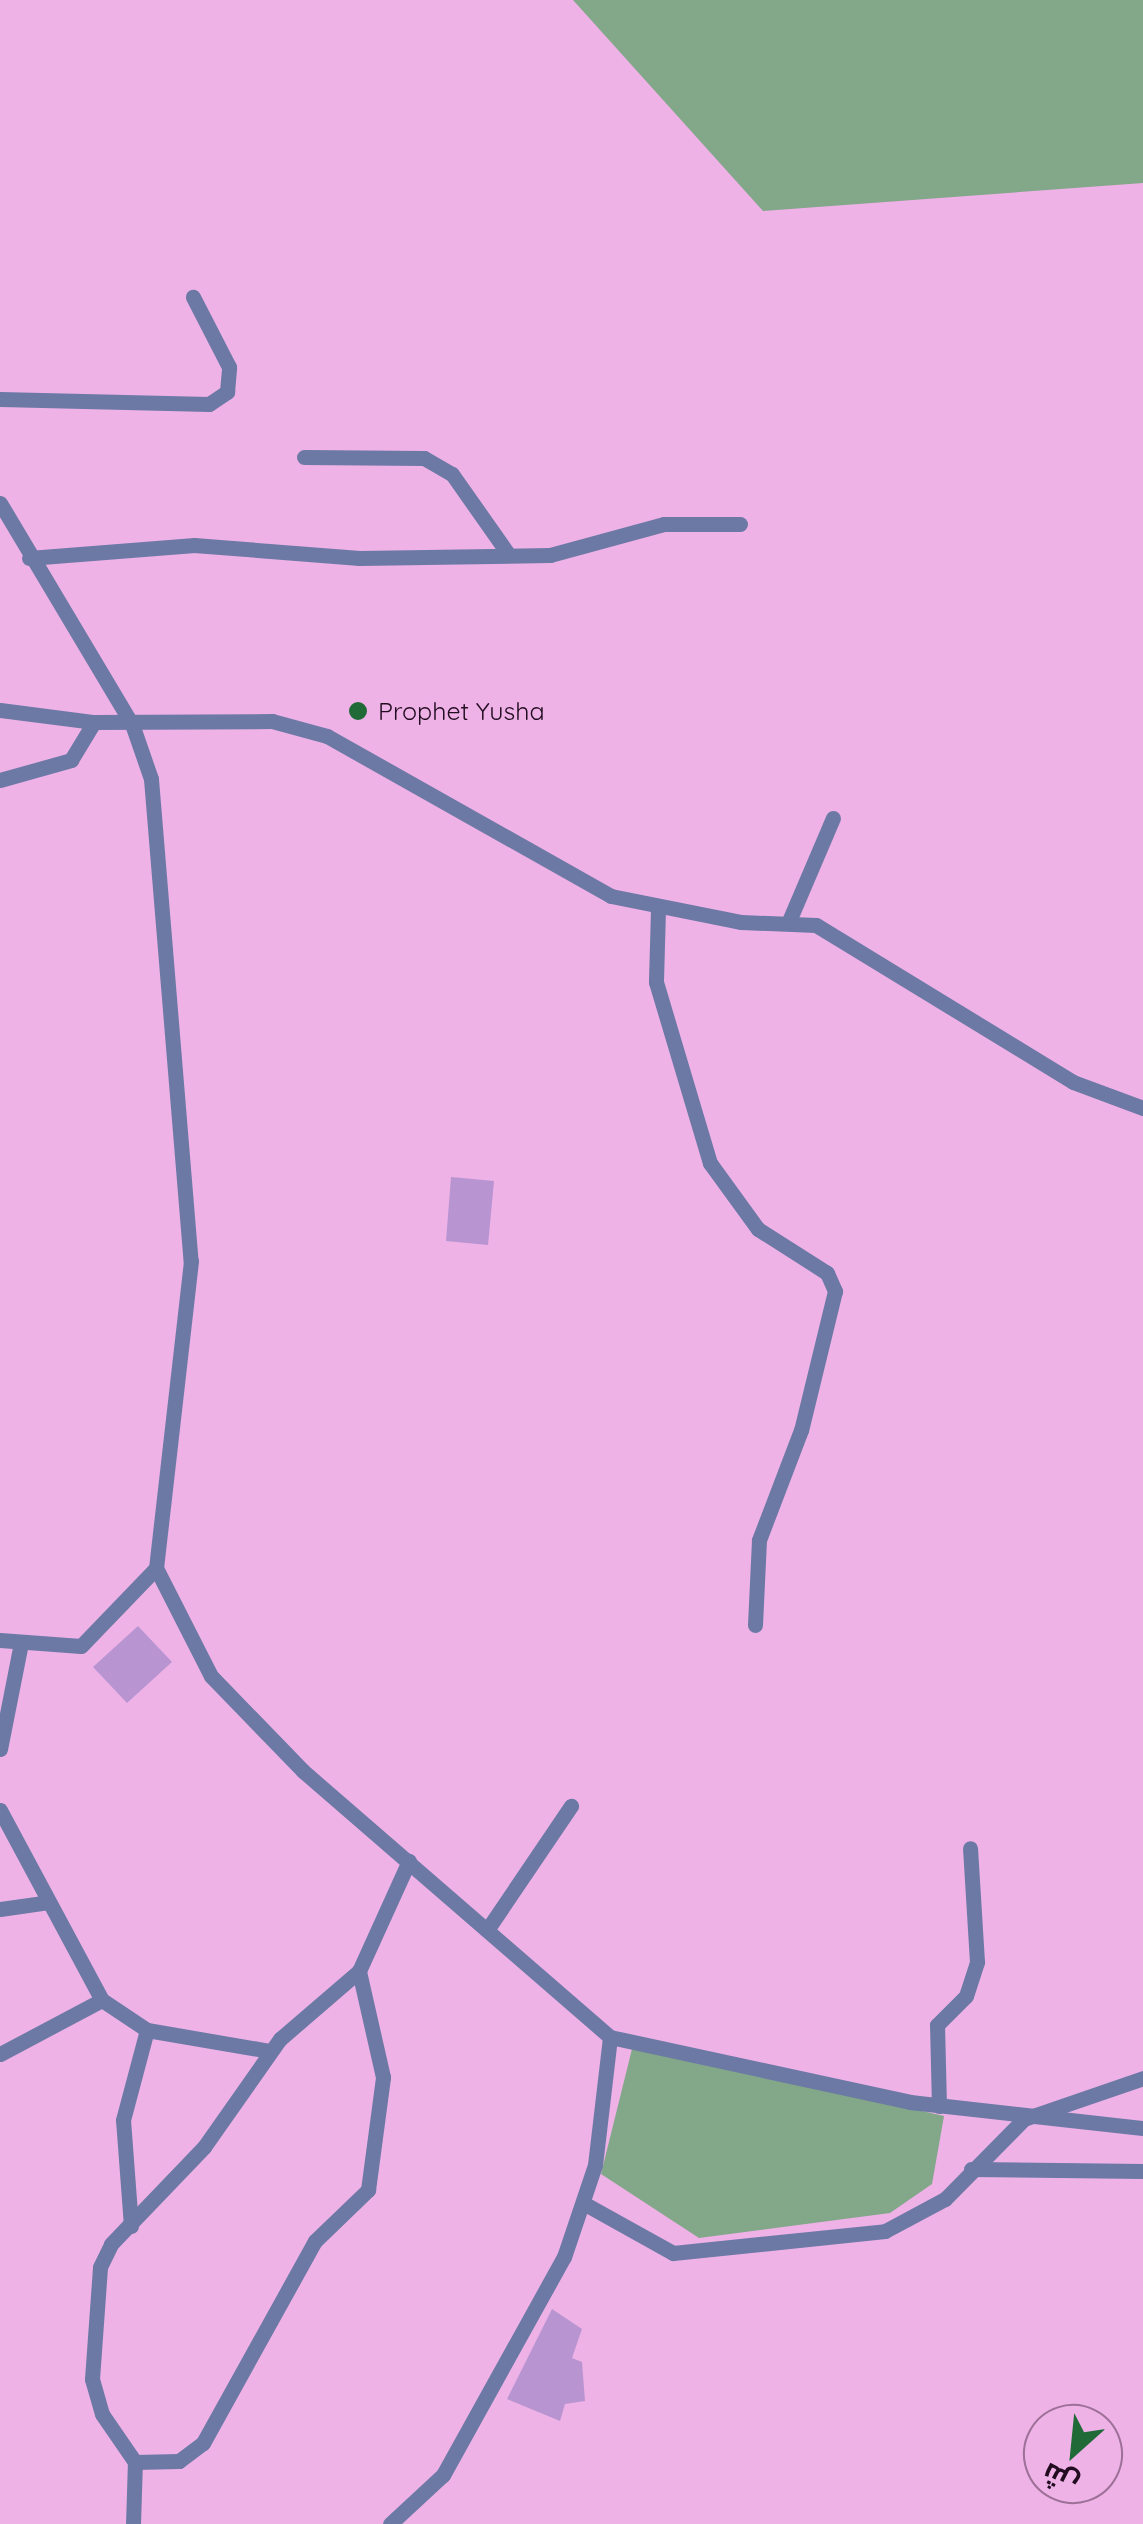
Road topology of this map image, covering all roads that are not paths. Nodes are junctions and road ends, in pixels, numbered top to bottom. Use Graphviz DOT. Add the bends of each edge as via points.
graph roads {
  1 [pos="193,297"];
  2 [pos="0,399"];
  3 [pos="304,457"];
  4 [pos="0,503"];
  5 [pos="740,524"];
  6 [pos="508,556"];
  7 [pos="29,558"];
  8 [pos="0,710"];
  9 [pos="94,722"];
  10 [pos="132,724"];
  11 [pos="0,780"];
  12 [pos="833,818"];
  13 [pos="658,909"];
  14 [pos="789,921"];
  15 [pos="1143,1108"];
  16 [pos="156,1568"];
  17 [pos="756,1625"];
  18 [pos="0,1640"];
  19 [pos="21,1643"];
  20 [pos="0,1749"];
  21 [pos="572,1806"];
  22 [pos="0,1810"];
  23 [pos="970,1848"];
  24 [pos="410,1861"];
  25 [pos="48,1902"];
  26 [pos="0,1909"];
  27 [pos="487,1930"];
  28 [pos="360,1971"];
  29 [pos="102,2000"];
  30 [pos="148,2030"];
  31 [pos="610,2037"];
  32 [pos="270,2051"];
  33 [pos="0,2054"];
  34 [pos="1143,2078"];
  35 [pos="939,2106"];
  36 [pos="1024,2118"];
  37 [pos="1143,2128"];
  38 [pos="971,2169"];
  39 [pos="1143,2170"];
  40 [pos="585,2204"];
  41 [pos="131,2226"];
  42 [pos="135,2462"];
  43 [pos="394,2523"];
  44 [pos="133,2524"];
  1 -- 2 [label="street" via="229,367 228,392 208,404"];
  3 -- 6 [label="street" via="424,458 452,474"];
  4 -- 7 [label="street"];
  5 -- 6 [label="street" via="664,524 550,555"];
  6 -- 7 [label="street" via="359,558 194,546"];
  7 -- 10 [label="street"];
  8 -- 9 [label="street"];
  9 -- 10 [label="street"];
  9 -- 11 [label="street" via="70,760"];
  10 -- 13 [label="street" via="272,721 327,736 576,878"];
  10 -- 16 [label="street" via="151,779 162,874 190,1261"];
  12 -- 14 [label="street"];
  13 -- 14 [label="street"];
  13 -- 17 [label="street" via="656,982 710,1163 758,1229 827,1273 835,1291 801,1430 759,1540"];
  14 -- 15 [label="street" via="872,952 1072,1082"];
  16 -- 19 [label="street" via="81,1646"];
  16 -- 24 [label="street" via="211,1676"];
  18 -- 19 [label="street"];
  19 -- 20 [label="street"];
  21 -- 27 [label="street"];
  22 -- 25 [label="street"];
  23 -- 35 [label="street" via="977,1962 966,1996 937,2025"];
  24 -- 27 [label="street"];
  24 -- 28 [label="street"];
  25 -- 26 [label="street"];
  25 -- 29 [label="street"];
  27 -- 31 [label="street"];
  28 -- 32 [label="street"];
  28 -- 42 [label="street" via="383,2077 368,2190 316,2240 204,2443 180,2461"];
  29 -- 30 [label="street"];
  29 -- 33 [label="street"];
  30 -- 32 [label="street"];
  30 -- 41 [label="street" via="124,2120"];
  31 -- 35 [label="street"];
  31 -- 40 [label="street"];
  32 -- 41 [label="street" via="175,2184"];
  34 -- 36 [label="street"];
  35 -- 36 [label="street"];
  36 -- 37 [label="street"];
  36 -- 38 [label="street"];
  38 -- 39 [label="street"];
  38 -- 40 [label="street" via="944,2199 884,2231 740,2252 654,2248"];
  40 -- 43 [label="street" via="461,2446"];
  41 -- 42 [label="street" via="100,2267 90,2322 102,2414"];
  42 -- 44 [label="street"];
}
